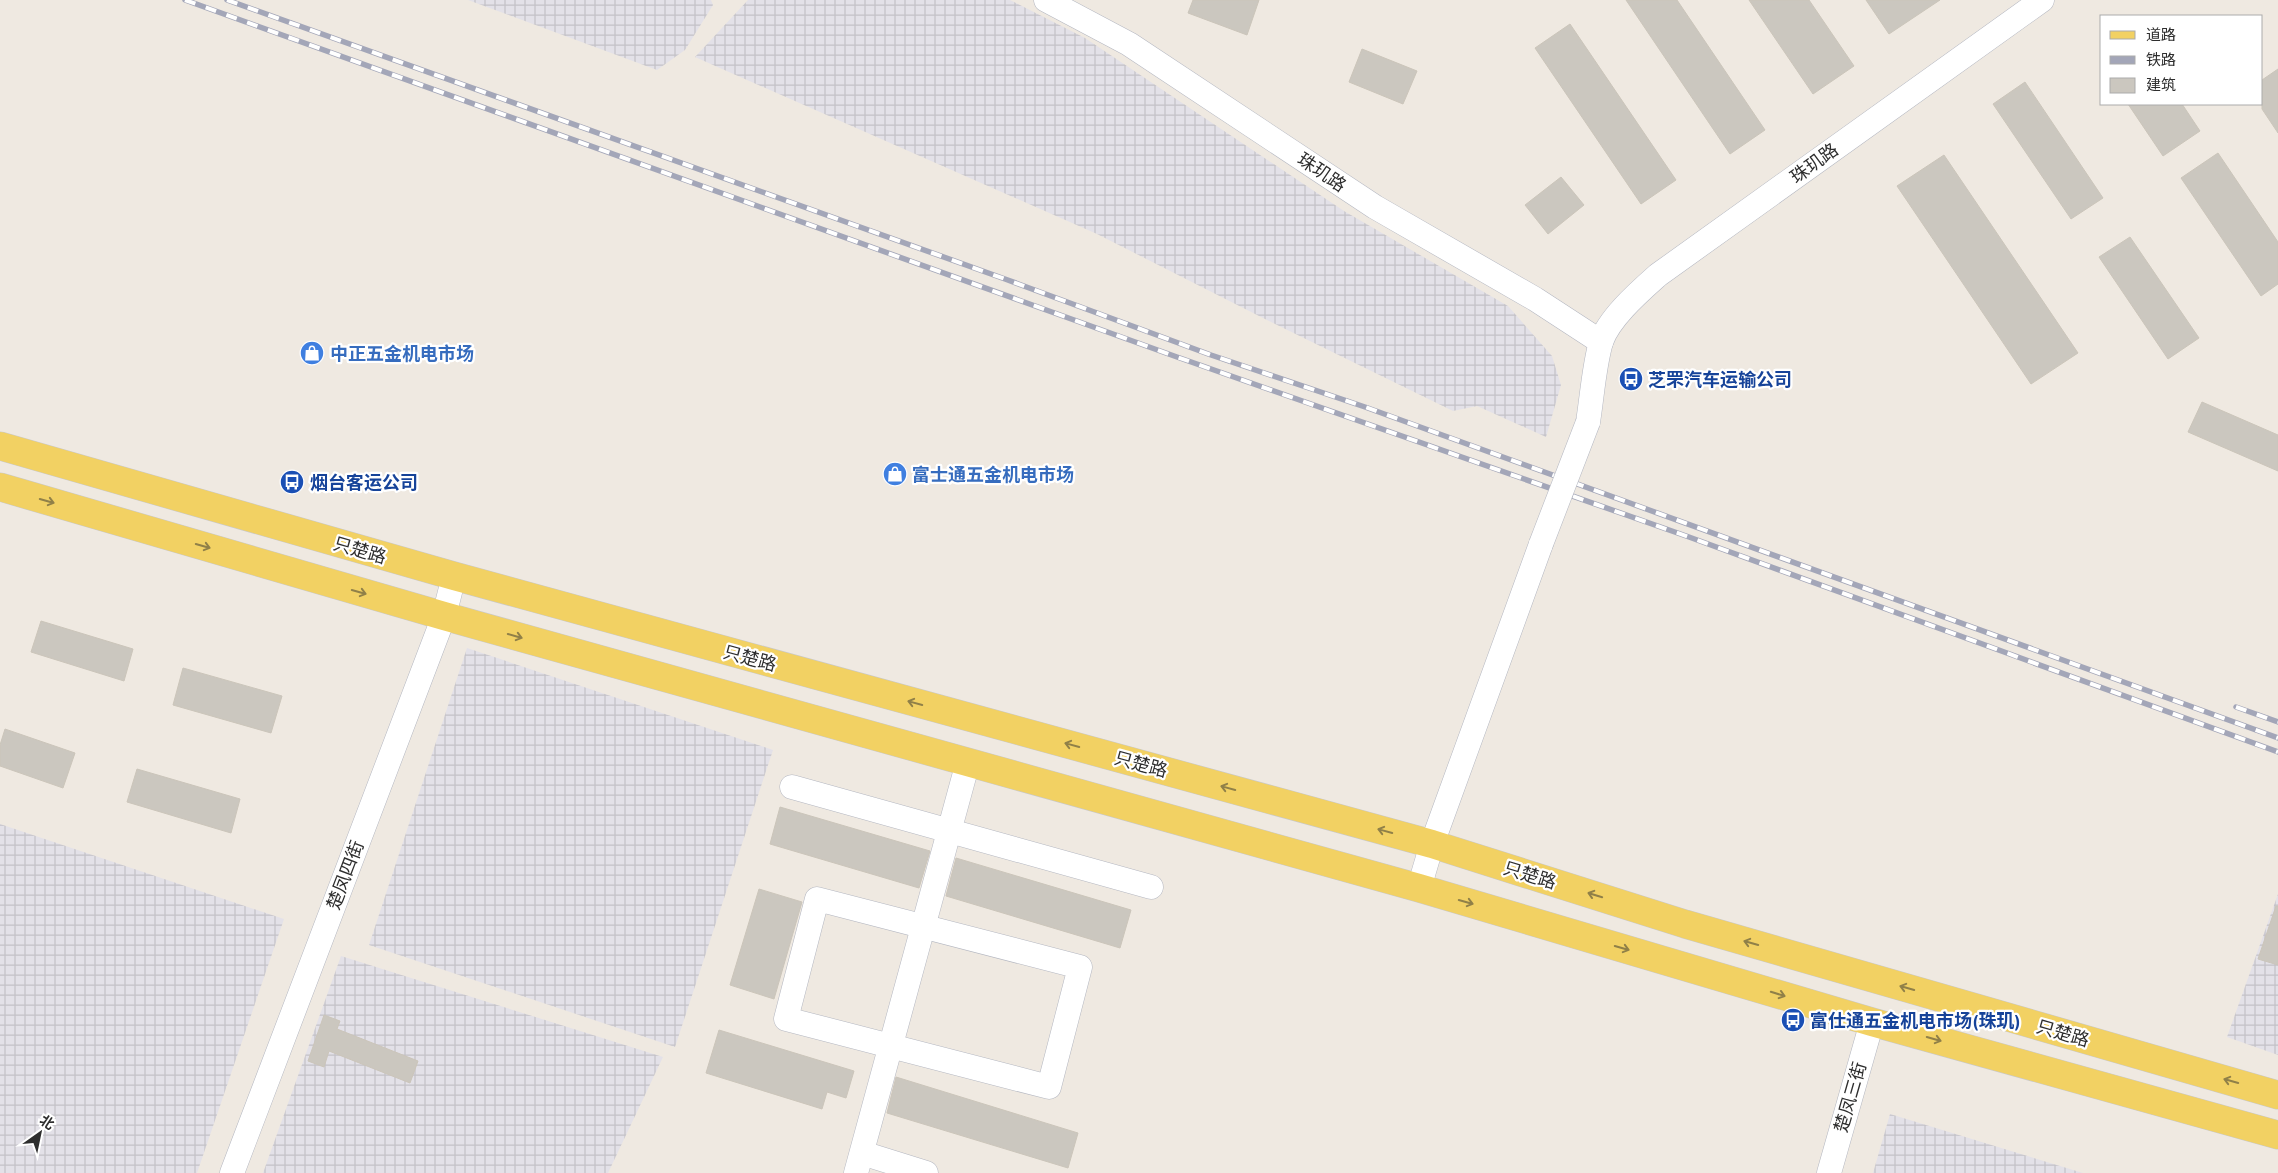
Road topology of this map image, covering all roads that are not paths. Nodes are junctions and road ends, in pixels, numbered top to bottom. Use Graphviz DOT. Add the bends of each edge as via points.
graph roads {
  1 [pos="1046,0"];
  2 [pos="2042,0"];
  3 [pos="1601,342"];
  4 [pos="0,446"];
  5 [pos="0,487"];
  6 [pos="454,576"];
  7 [pos="444,616"];
  8 [pos="968,762"];
  9 [pos="792,787"];
  10 [pos="948,832"];
  11 [pos="1432,844"];
  12 [pos="1151,887"];
  13 [pos="1419,888"];
  14 [pos="922,926"];
  15 [pos="1872,1022"];
  16 [pos="890,1046"];
  17 [pos="2278,1095"];
  18 [pos="2278,1135"];
  19 [pos="859,1163"];
  20 [pos="232,1173"];
  21 [pos="926,1173"];
  22 [pos="1829,1173"];
  1 -- 3 [label="street, 珠玑路" via="1129,44 1375,208 1535,299"];
  2 -- 3 [label="street, 珠玑路" via="1658,275 1621,312"];
  3 -- 11 [label="street, 珠玑路, bridge" via="1588,422"];
  4 -- 6 [label="main road, 只楚路"];
  5 -- 7 [label="main road, one-way"];
  6 -- 7 [label="street, 楚凤四街"];
  11 -- 6 [label="main road, 只楚路, one-way"];
  7 -- 8 [label="main road, one-way"];
  7 -- 20 [label="street, 楚凤四街"];
  8 -- 10 [label="street"];
  8 -- 13 [label="main road"];
  9 -- 10 [label="street"];
  10 -- 12 [label="street"];
  10 -- 14 [label="street"];
  11 -- 13 [label="street, 珠玑路"];
  17 -- 11 [label="main road, 只楚路, one-way" via="1686,924"];
  13 -- 15 [label="main road, one-way"];
  14 -- 16 [label="street"];
  14 -- 16 [label="street" via="817,899 786,1019"];
  14 -- 16 [label="street" via="1080,967 1049,1088"];
  15 -- 18 [label="main road, one-way"];
  15 -- 22 [label="street, 楚凤三街"];
  16 -- 19 [label="street"];
  19 -- 21 [label="street"];
}
